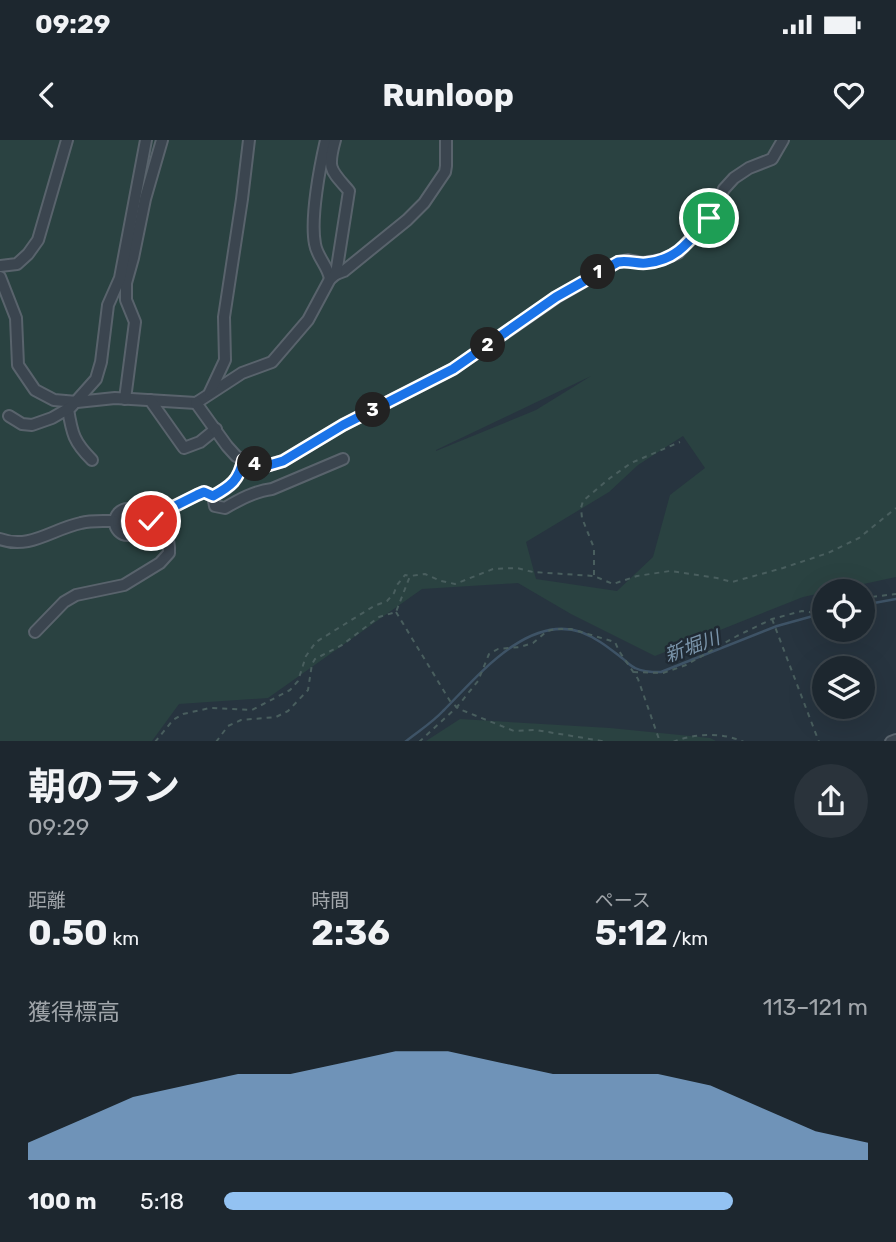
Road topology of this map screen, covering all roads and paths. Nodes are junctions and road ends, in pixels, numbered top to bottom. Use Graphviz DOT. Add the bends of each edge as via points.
graph roads {
  1 [pos="67,140"];
  2 [pos="146,140"];
  3 [pos="162,140"];
  4 [pos="249,140"];
  5 [pos="326,140"];
  6 [pos="335,140"];
  7 [pos="446,140"];
  8 [pos="783,140"];
  9 [pos="0,266"];
  10 [pos="0,277"];
  11 [pos="333,277"];
  12 [pos="209,394"];
  13 [pos="125,399"];
  14 [pos="150,400"];
  15 [pos="196,403"];
  16 [pos="72,406"];
  17 [pos="9,416"];
  18 [pos="216,429"];
  19 [pos="680,442"];
  20 [pos="344,459"];
  21 [pos="92,460"];
  22 [pos="243,460"];
  23 [pos="213,496"];
  24 [pos="896,508"];
  25 [pos="114,521"];
  26 [pos="146,522"];
  27 [pos="0,539"];
  28 [pos="12,543"];
  29 [pos="0,548"];
  30 [pos="410,576"];
  31 [pos="594,576"];
  32 [pos="896,594"];
  33 [pos="875,597"];
  34 [pos="396,612"];
  35 [pos="812,613"];
  36 [pos="772,619"];
  37 [pos="35,632"];
  38 [pos="633,672"];
  39 [pos="457,707"];
  40 [pos="896,740"];
  41 [pos="155,741"];
  42 [pos="216,741"];
  43 [pos="419,741"];
  44 [pos="608,741"];
  45 [pos="660,741"];
  46 [pos="673,741"];
  47 [pos="744,741"];
  48 [pos="819,741"];
  49 [pos="891,741"];
  1 -- 9 [label="street" via="38,240 17,264"];
  2 -- 16 [label="street" via="120,278 108,305 101,362 96,379"];
  3 -- 13 [label="street" via="126,282 135,321"];
  4 -- 12 [label="street" via="224,317 225,360"];
  5 -- 11 [label="street" via="314,238"];
  6 -- 11 [label="street" via="329,161 332,172 349,191"];
  7 -- 11 [label="street" via="445,172 424,203"];
  8 -- 22 [label="street" via="772,159 734,178 709,218 678,253 643,263 618,262 556,297 453,369 283,461 266,466"];
  10 -- 16 [label="street" via="16,318 18,365 35,390"];
  11 -- 12 [label="street" via="308,320 272,362 242,373"];
  12 -- 15 [label="street"];
  13 -- 14 [label="street"];
  13 -- 16 [label="street"];
  14 -- 15 [label="street"];
  14 -- 18 [label="street" via="184,449"];
  15 -- 18 [label="street"];
  16 -- 17 [label="street" via="32,425"];
  16 -- 21 [label="street" via="72,434"];
  18 -- 22 [label="street"];
  19 -- 31 [label="path" via="631,463 583,501 582,518 594,548"];
  20 -- 23 [label="street" via="225,508 215,506"];
  22 -- 23 [label="street" via="235,481"];
  23 -- 26 [label="street" via="204,492"];
  24 -- 31 [label="path" via="859,538 828,553 732,582 670,571 613,584"];
  25 -- 26 [label="street" via="119,511 129,508"];
  25 -- 26 [label="street" via="118,531 127,535"];
  25 -- 28 [label="street" via="81,523"];
  26 -- 37 [label="street" via="160,527 170,542 169,553 160,563 124,585 76,595"];
  27 -- 28 [label="street"];
  28 -- 29 [label="street"];
  30 -- 31 [label="path" via="425,574 455,584 493,569"];
  30 -- 34 [label="path"];
  30 -- 41 [label="path" via="405,575 387,601 316,642 290,690 252,710 210,708 183,713"];
  32 -- 33 [label="path"];
  34 -- 39 [label="path"];
  34 -- 42 [label="path" via="379,617 315,659 308,690 288,710 275,718 241,720 228,726"];
  35 -- 36 [label="path"];
  36 -- 38 [label="path" via="686,665 663,673"];
  36 -- 48 [label="path"];
  38 -- 39 [label="path" via="615,642 555,629 533,643 489,654 478,681"];
  38 -- 45 [label="path"];
  39 -- 43 [label="path"];
  39 -- 44 [label="path" via="513,731"];
  40 -- 49 [label="street"];
  46 -- 47 [label="path" via="708,734"];
}
